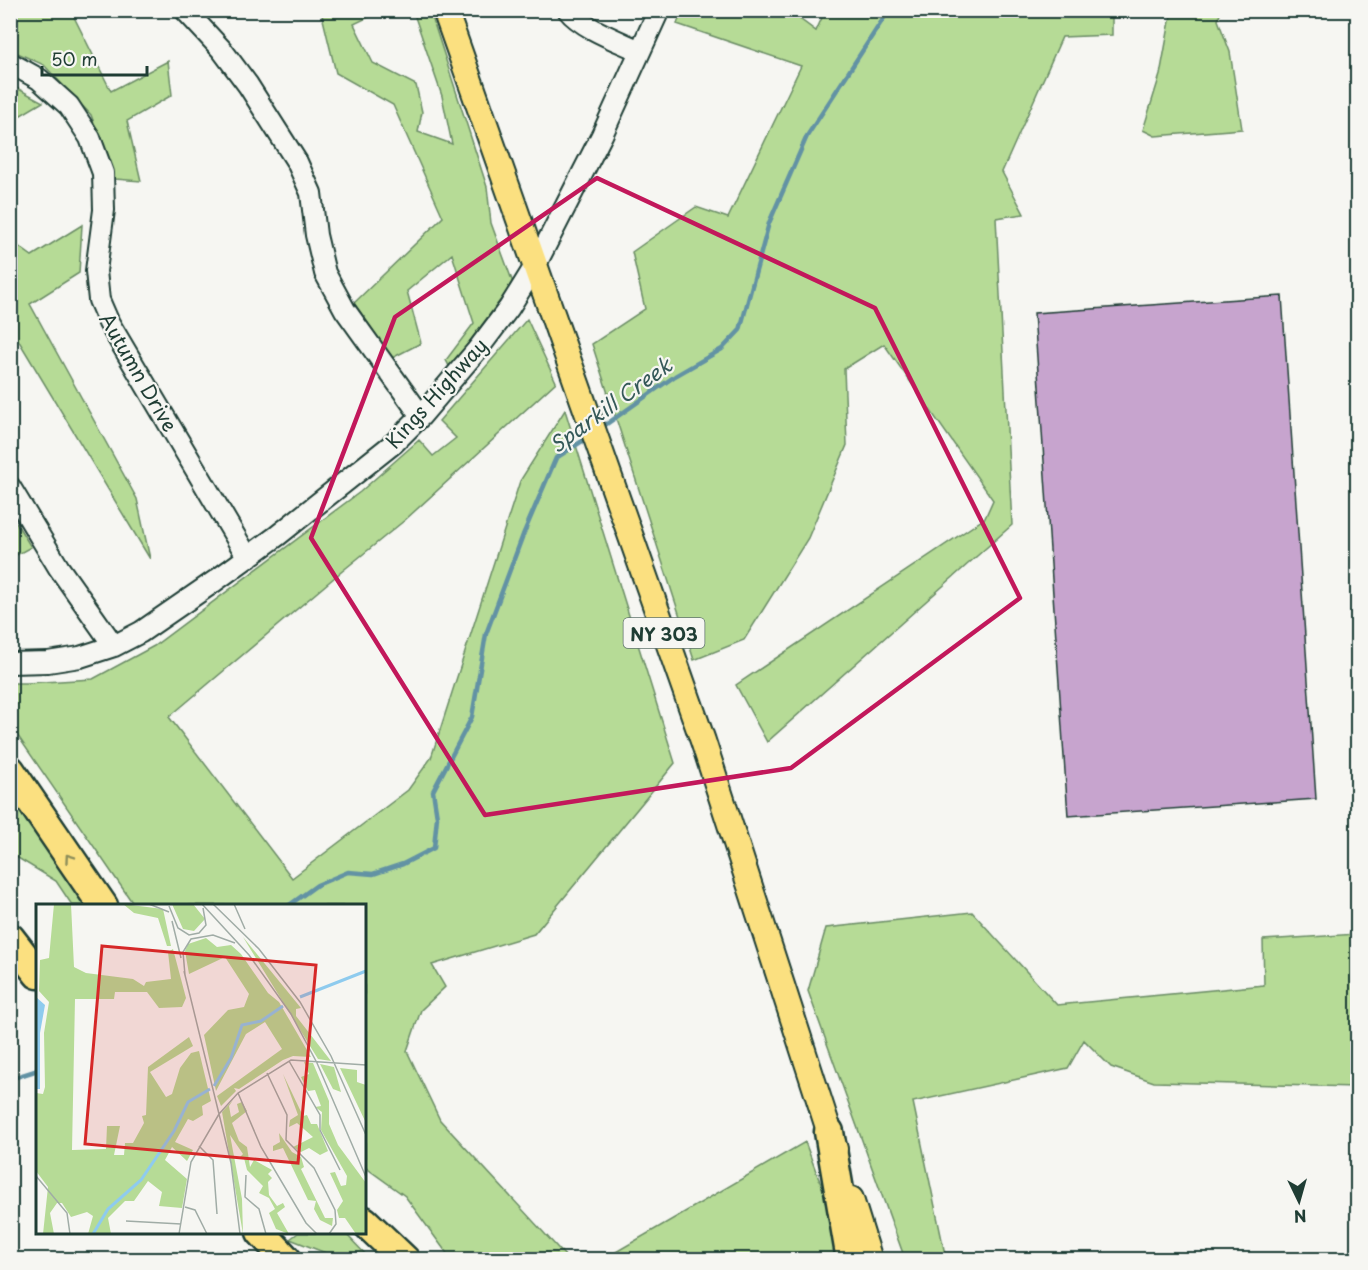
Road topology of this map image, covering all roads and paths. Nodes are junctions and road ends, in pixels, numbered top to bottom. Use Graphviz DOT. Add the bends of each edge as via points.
graph roads {
  1 [pos="185,10"];
  2 [pos="445,10"];
  3 [pos="568,10"];
  4 [pos="659,10"];
  5 [pos="640,51"];
  6 [pos="10,63"];
  7 [pos="535,266"];
  8 [pos="421,416"];
  9 [pos="10,488"];
  10 [pos="248,558"];
  11 [pos="114,646"];
  12 [pos="18,663"];
  13 [pos="10,770"];
  14 [pos="101,904"];
  15 [pos="10,938"];
  16 [pos="36,971"];
  17 [pos="829,1132"];
  18 [pos="366,1223"];
  19 [pos="366,1230"];
  20 [pos="262,1234"];
  21 [pos="287,1260"];
  22 [pos="394,1260"];
  23 [pos="405,1260"];
  24 [pos="851,1260"];
  25 [pos="870,1260"];
  1 -- 8 [label="street" via="248,85 297,162 311,193 325,273 345,310"];
  2 -- 7 [label="main road, NY 303"];
  3 -- 5 [label="street" via="594,29"];
  4 -- 5 [label="street, Kings Highway"];
  5 -- 7 [label="street, Kings Highway"];
  6 -- 10 [label="street, Autumn Drive" via="39,79 69,106 90,138 103,173 104,210 96,271 99,300"];
  7 -- 8 [label="street, Kings Highway" via="478,349"];
  7 -- 17 [label="main road, NY 303" via="708,758"];
  8 -- 10 [label="street, Kings Highway" via="379,455"];
  9 -- 11 [label="street" via="59,568"];
  10 -- 11 [label="street, Kings Highway" via="152,625"];
  11 -- 12 [label="street, Kings Highway" via="70,659"];
  14 -- 13 [label="highway, one-way"];
  15 -- 16 [label="highway"];
  17 -- 24 [label="highway"];
  17 -- 25 [label="main road, NY 303"];
  18 -- 23 [label="highway"];
  19 -- 22 [label="highway"];
  20 -- 21 [label="highway"];
}
